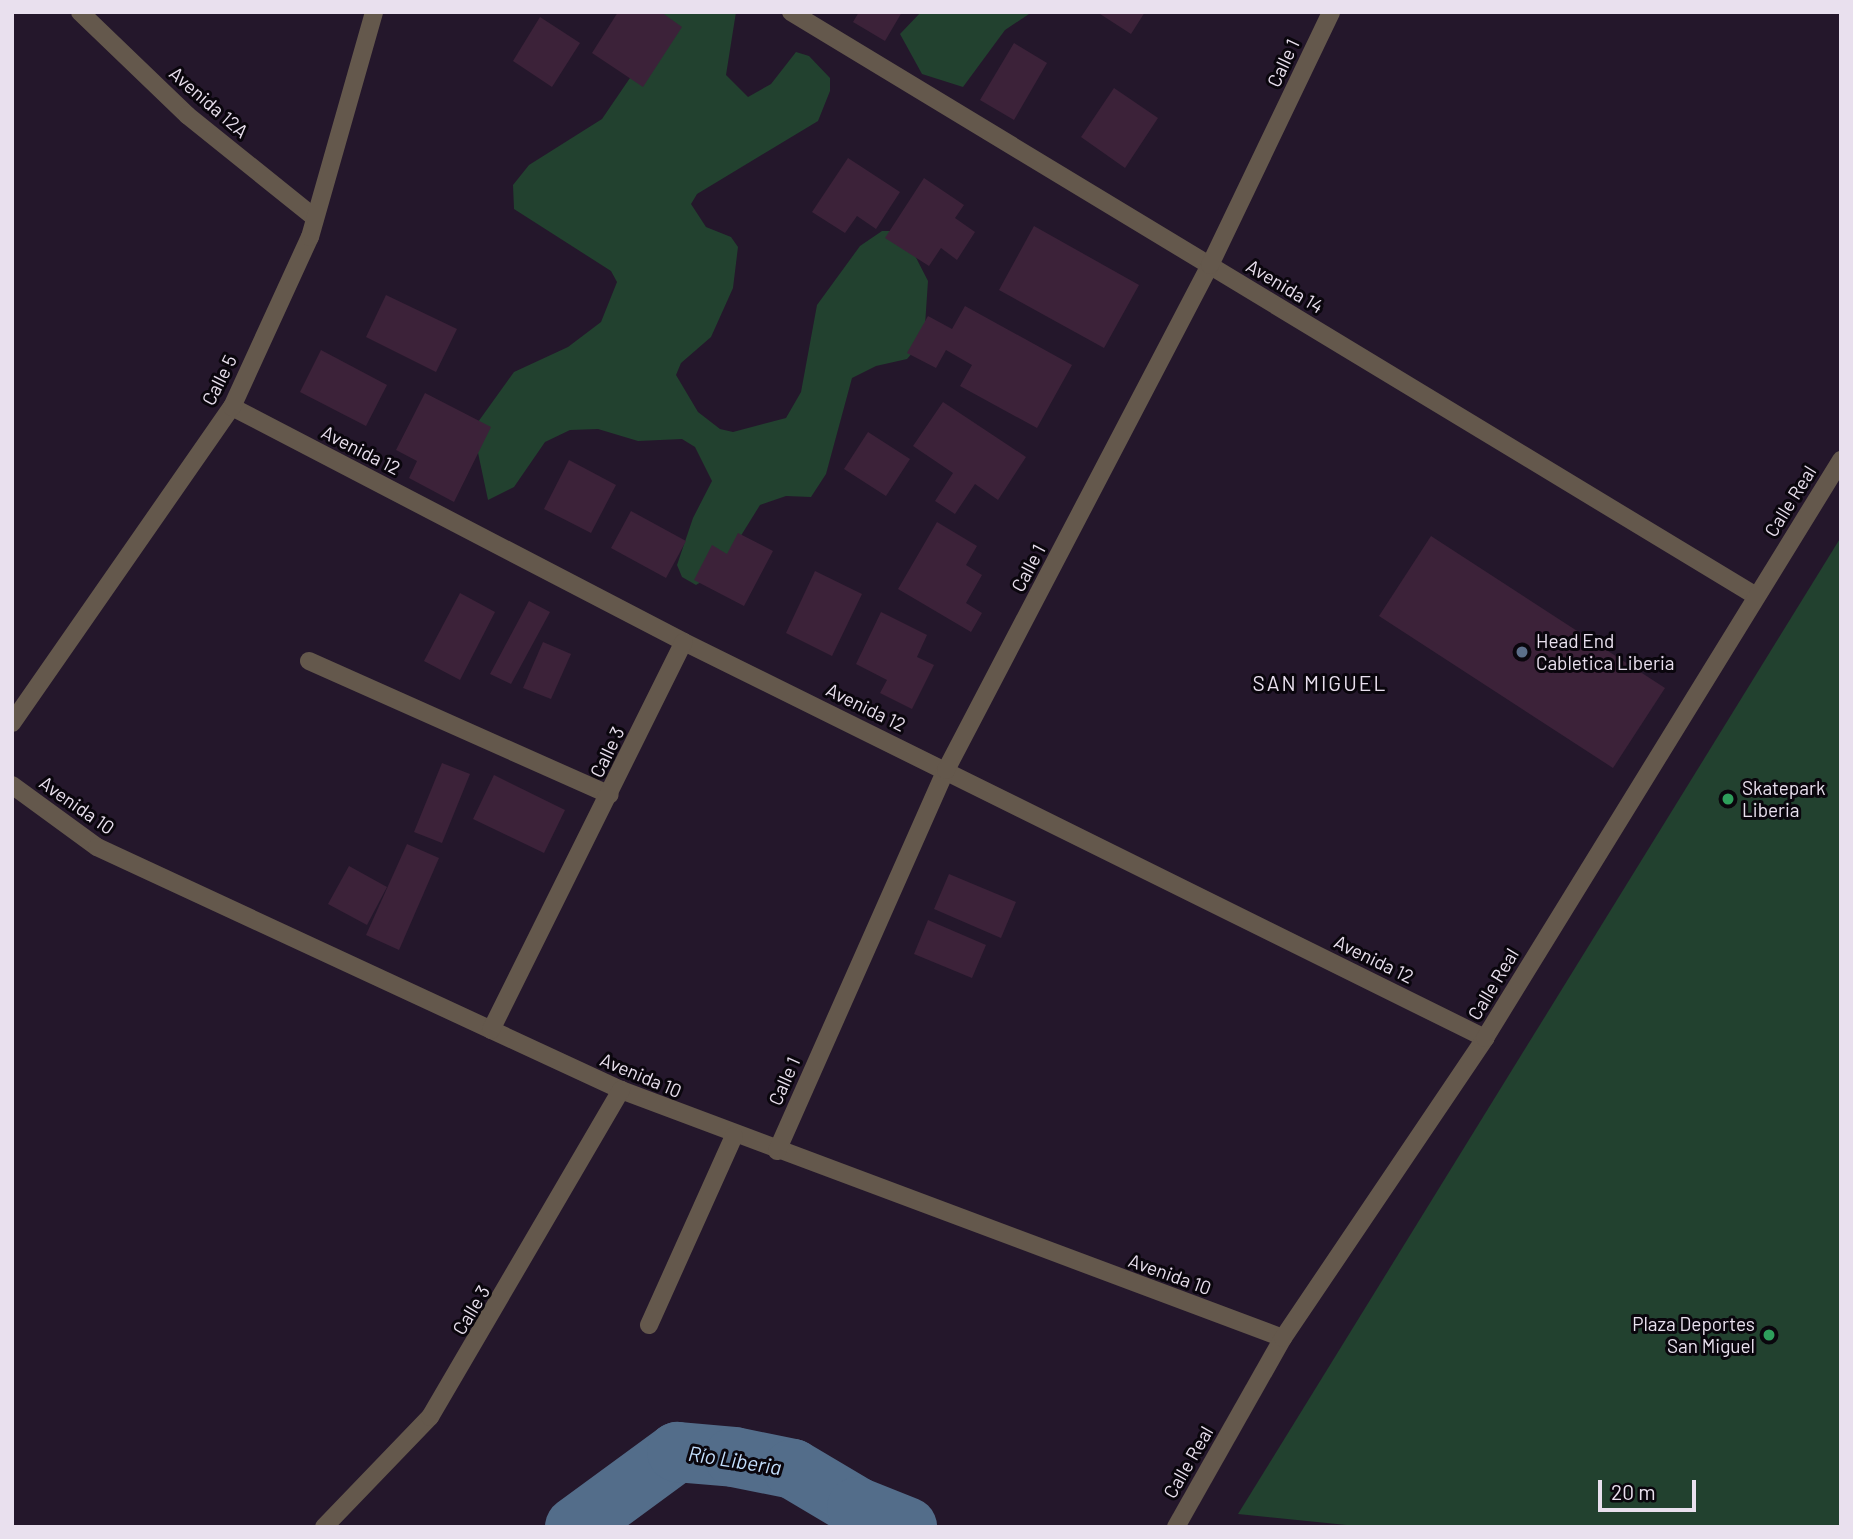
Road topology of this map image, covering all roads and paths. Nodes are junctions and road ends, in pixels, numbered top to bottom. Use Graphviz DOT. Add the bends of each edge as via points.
graph roads {
  1 [pos="80,12"];
  2 [pos="374,12"];
  3 [pos="791,12"];
  4 [pos="1331,12"];
  5 [pos="315,218"];
  6 [pos="1210,265"];
  7 [pos="232,407"];
  8 [pos="1841,460"];
  9 [pos="1755,596"];
  10 [pos="684,642"];
  11 [pos="309,661"];
  12 [pos="12,723"];
  13 [pos="946,770"];
  14 [pos="12,785"];
  15 [pos="610,795"];
  16 [pos="491,1030"];
  17 [pos="1485,1038"];
  18 [pos="621,1090"];
  19 [pos="734,1136"];
  20 [pos="776,1151"];
  21 [pos="649,1325"];
  22 [pos="1283,1338"];
  23 [pos="324,1527"];
  24 [pos="1176,1527"];
  1 -- 5 [label="street, Avenida 12A" via="187,115"];
  2 -- 5 [label="street, Calle 5"];
  3 -- 6 [label="street, Avenida 14"];
  4 -- 6 [label="street, Calle 1"];
  5 -- 7 [label="street, Calle 5"];
  6 -- 9 [label="street, Avenida 14"];
  6 -- 13 [label="street, Calle 1"];
  7 -- 10 [label="street, Avenida 12"];
  7 -- 12 [label="street, Calle 5"];
  8 -- 9 [label="street, Calle Real"];
  9 -- 17 [label="street, Calle Real"];
  10 -- 13 [label="street, Avenida 12"];
  10 -- 15 [label="street, Calle 3"];
  11 -- 15 [label="street"];
  13 -- 17 [label="street, Avenida 12"];
  13 -- 20 [label="street, Calle 1"];
  14 -- 16 [label="street, Avenida 10" via="97,847"];
  15 -- 16 [label="street, Calle 3"];
  16 -- 18 [label="street, Avenida 10"];
  17 -- 22 [label="street, Calle Real"];
  18 -- 19 [label="street, Avenida 10"];
  18 -- 23 [label="street, Calle 3" via="430,1417"];
  19 -- 20 [label="street, Avenida 10"];
  19 -- 21 [label="street"];
  20 -- 22 [label="street, Avenida 10"];
  22 -- 24 [label="street, Calle Real"];
}
